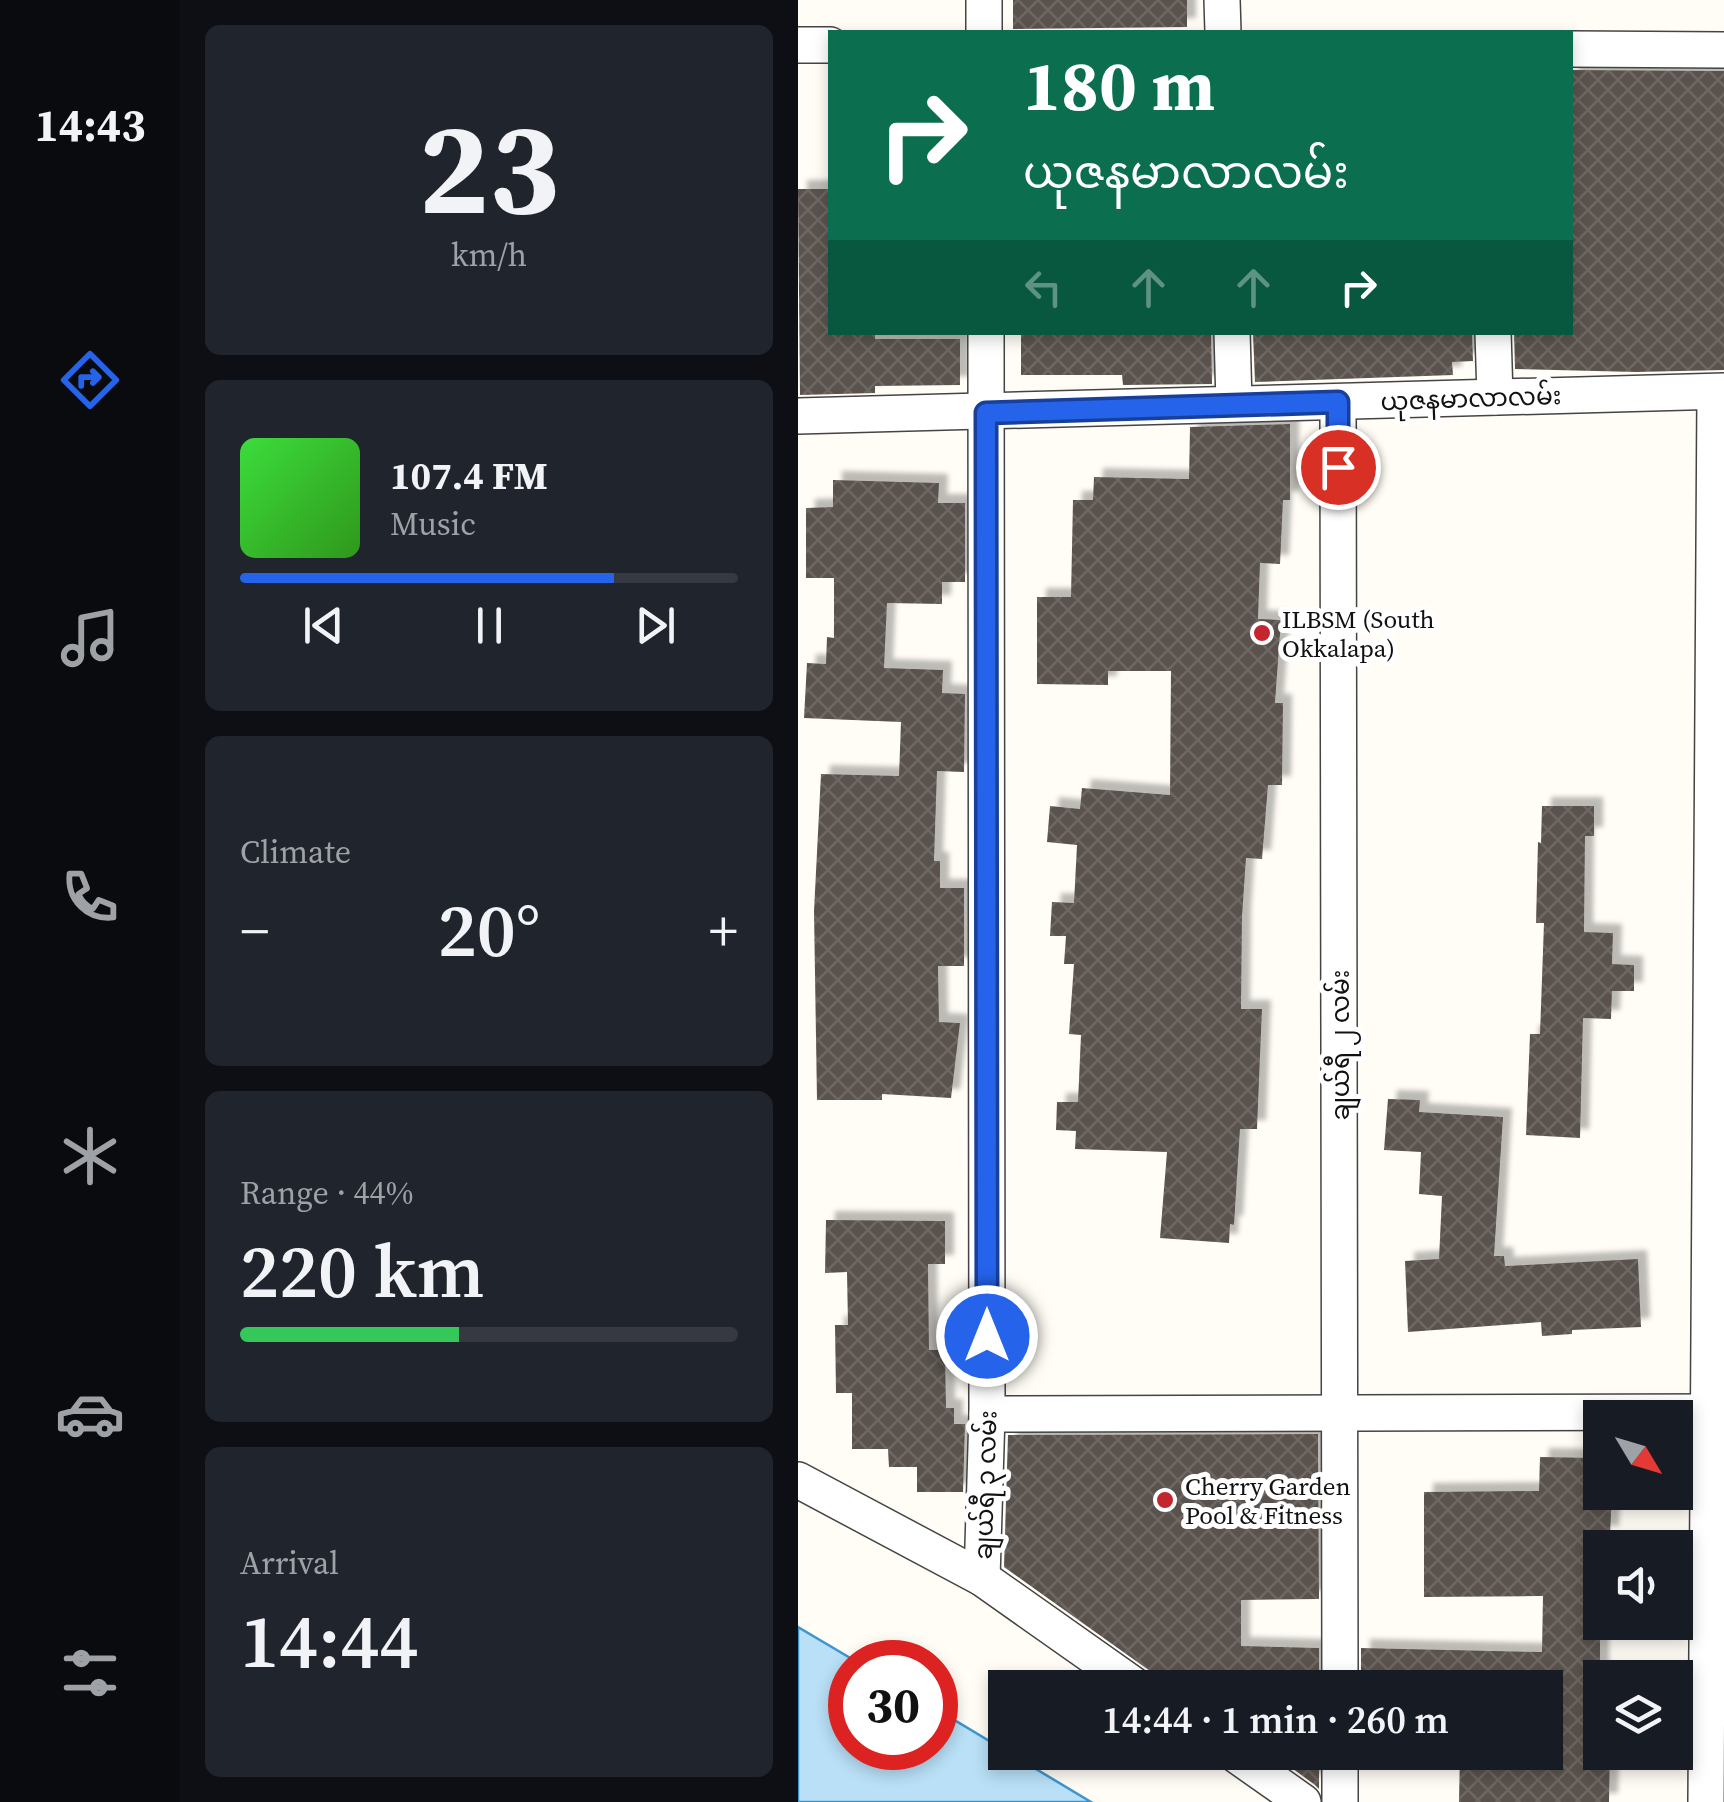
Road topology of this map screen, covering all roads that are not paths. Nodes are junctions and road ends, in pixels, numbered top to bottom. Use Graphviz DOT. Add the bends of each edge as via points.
graph roads {
  1 [pos="984,0"];
  2 [pos="1222,0"];
  3 [pos="984,30"];
  4 [pos="1222,30"];
  5 [pos="798,45"];
  6 [pos="828,46"];
  7 [pos="1573,49"];
  8 [pos="1724,50"];
  9 [pos="986,335"];
  10 [pos="1232,335"];
  11 [pos="1494,335"];
  12 [pos="1720,392"];
  13 [pos="1495,397"];
  14 [pos="1338,402"];
  15 [pos="1234,403"];
  16 [pos="798,416"];
  17 [pos="986,422"];
  18 [pos="1716,1412"];
  19 [pos="1341,1413"];
  20 [pos="988,1414"];
  21 [pos="798,1480"];
  22 [pos="982,1578"];
  23 [pos="1112,1670"];
  24 [pos="1340,1670"];
  25 [pos="1257,1770"];
  26 [pos="1340,1770"];
  27 [pos="1302,1802"];
  28 [pos="1340,1802"];
  29 [pos="1706,1802"];
  1 -- 3 [label="street"];
  2 -- 4 [label="street"];
  5 -- 6 [label="street"];
  7 -- 8 [label="street"];
  9 -- 17 [label="street, ချယ်ရီ ၃ လမ်း"];
  10 -- 15 [label="street"];
  11 -- 13 [label="street"];
  12 -- 13 [label="street, ယုဇနမာလာလမ်း"];
  12 -- 18 [label="street"];
  13 -- 14 [label="street, ယုဇနမာလာလမ်း"];
  14 -- 15 [label="street, ယုဇနမာလာလမ်း"];
  14 -- 19 [label="street, ချယ်ရီ ၂ လမ်း"];
  15 -- 17 [label="street, ယုဇနမာလာလမ်း"];
  16 -- 17 [label="street, ယုဇနမာလာလမ်း"];
  17 -- 20 [label="street, ချယ်ရီ ၃ လမ်း"];
  18 -- 19 [label="street"];
  18 -- 29 [label="street"];
  19 -- 20 [label="street"];
  19 -- 24 [label="street, ချယ်ရီ ၂ လမ်း"];
  20 -- 22 [label="street, ချယ်ရီ ၃ လမ်း"];
  21 -- 22 [label="street"];
  22 -- 23 [label="street"];
  25 -- 27 [label="street"];
  26 -- 28 [label="street"];
}
